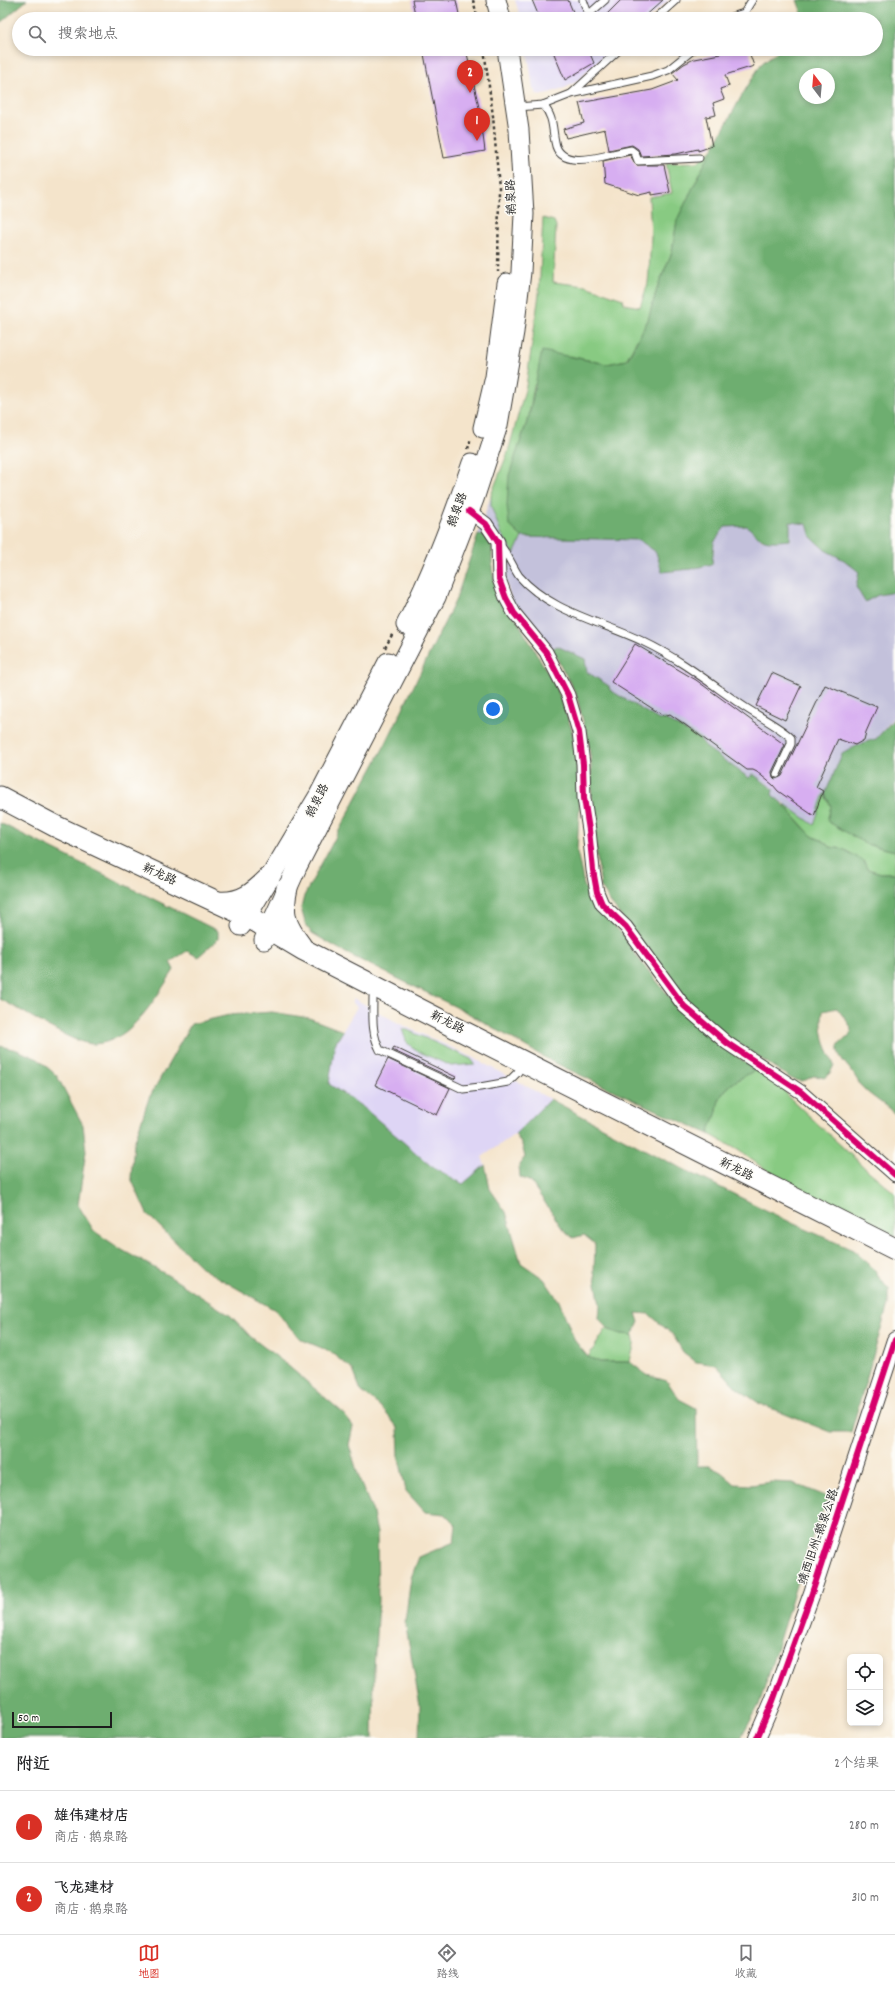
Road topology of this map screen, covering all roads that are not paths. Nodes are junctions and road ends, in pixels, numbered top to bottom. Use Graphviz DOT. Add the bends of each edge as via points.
graph roads {
  1 [pos="482,0"];
  2 [pos="496,0"];
  3 [pos="583,0"];
  4 [pos="605,0"];
  5 [pos="676,0"];
  6 [pos="752,0"];
  7 [pos="486,12"];
  8 [pos="499,12"];
  9 [pos="587,12"];
  10 [pos="594,12"];
  11 [pos="663,12"];
  12 [pos="745,12"];
  13 [pos="496,56"];
  14 [pos="508,56"];
  15 [pos="612,56"];
  16 [pos="684,56"];
  17 [pos="571,94"];
  18 [pos="543,105"];
  19 [pos="516,107"];
  20 [pos="699,158"];
  21 [pos="469,511"];
  22 [pos="498,542"];
  23 [pos="777,774"];
  24 [pos="0,797"];
  25 [pos="0,810"];
  26 [pos="278,883"];
  27 [pos="218,902"];
  28 [pos="244,921"];
  29 [pos="267,935"];
  30 [pos="304,950"];
  31 [pos="374,997"];
  32 [pos="518,1072"];
  33 [pos="895,1175"];
  34 [pos="895,1249"];
  35 [pos="895,1260"];
  36 [pos="895,1340"];
  37 [pos="757,1738"];
  1 -- 7 [label="main road"];
  2 -- 8 [label="main road"];
  3 -- 9 [label="lane"];
  4 -- 10 [label="lane"];
  5 -- 11 [label="lane"];
  6 -- 12 [label="lane"];
  13 -- 26 [label="main road, 鹅泉路" via="508,148 511,215 508,279 495,377 485,424 423,593 319,795"];
  14 -- 19 [label="main road, 鹅泉路"];
  15 -- 17 [label="lane"];
  16 -- 17 [label="lane" via="661,73"];
  17 -- 18 [label="lane"];
  18 -- 19 [label="lane"];
  18 -- 20 [label="lane" via="552,120 556,148 568,159 592,158 631,150 638,161"];
  19 -- 21 [label="main road, 鹅泉路" via="524,214 519,291 502,405"];
  21 -- 22 [label="street" via="486,524"];
  21 -- 26 [label="main road, 鹅泉路" via="436,598"];
  22 -- 23 [label="lane" via="519,576 544,596 567,609 662,651 750,711 786,732 791,738 791,744"];
  22 -- 33 [label="street" via="499,579 506,598 514,613 546,652 562,680 574,714 582,751 584,798 593,870 602,904 626,927 684,1006 727,1043 801,1092"];
  24 -- 27 [label="main road, 新龙路" via="55,826"];
  25 -- 28 [label="main road, 新龙路" via="46,834"];
  26 -- 27 [label="main road" via="228,903"];
  26 -- 28 [label="main road, 鹅泉路"];
  26 -- 29 [label="main road, 鹅泉路"];
  26 -- 30 [label="main road" via="284,915"];
  27 -- 28 [label="main road, 新龙路"];
  28 -- 29 [label="main road, 新龙路"];
  29 -- 30 [label="main road, 新龙路"];
  29 -- 31 [label="main road, 新龙路"];
  30 -- 34 [label="main road, 新龙路"];
  31 -- 32 [label="main road, 新龙路"];
  31 -- 32 [label="lane" via="373,1030 380,1050 463,1088 480,1088 508,1082"];
  32 -- 35 [label="main road, 新龙路" via="698,1164"];
  36 -- 37 [label="street, 靖西旧州-鹅泉公路" via="809,1600 773,1702"];
}
